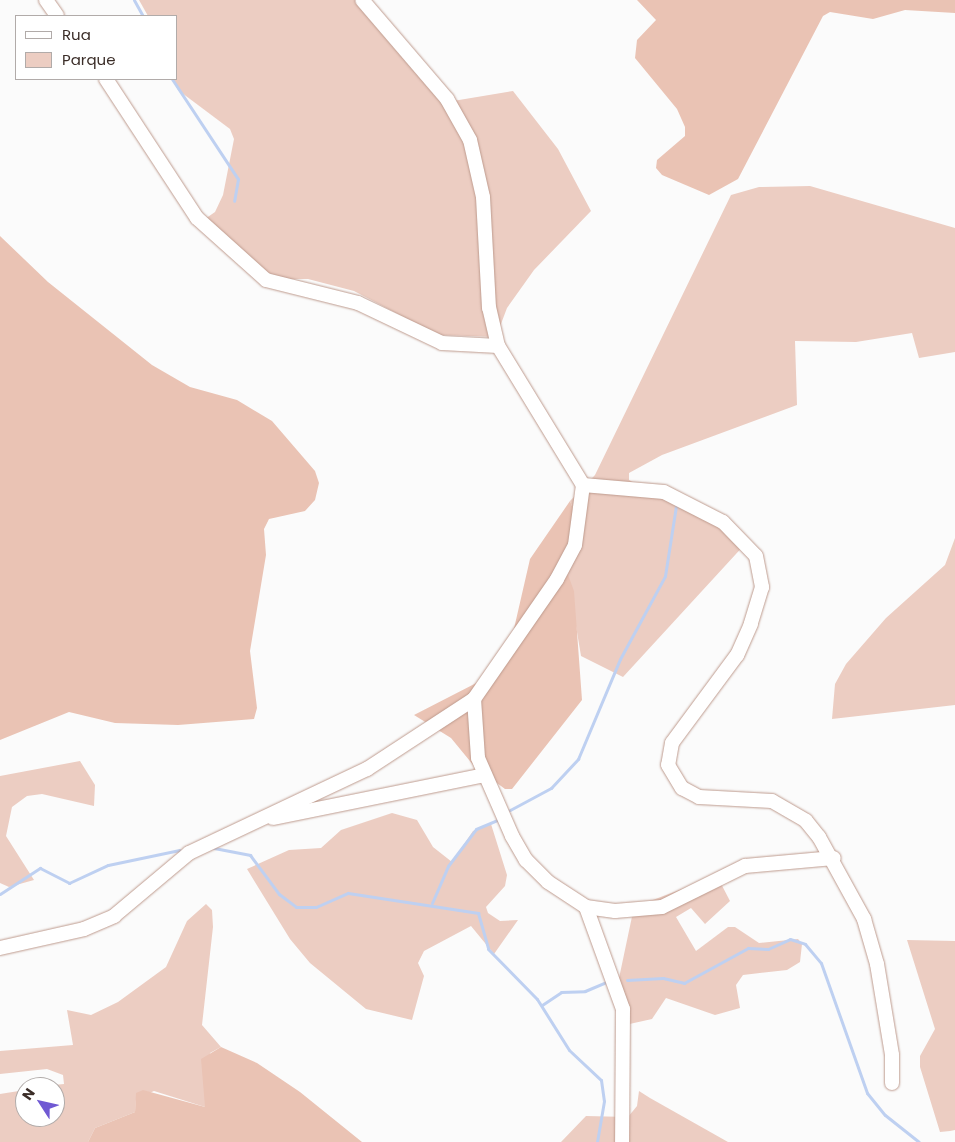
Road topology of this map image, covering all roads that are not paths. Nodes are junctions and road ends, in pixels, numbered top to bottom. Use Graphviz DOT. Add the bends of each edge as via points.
graph roads {
  1 [pos="46,0"];
  2 [pos="362,0"];
  3 [pos="56,15"];
  4 [pos="107,80"];
  5 [pos="498,346"];
  6 [pos="583,485"];
  7 [pos="474,699"];
  8 [pos="485,776"];
  9 [pos="270,818"];
  10 [pos="834,858"];
  11 [pos="586,907"];
  12 [pos="0,948"];
  13 [pos="892,1083"];
  14 [pos="622,1142"];
  1 -- 3 [label="street"];
  2 -- 5 [label="street" via="447,99 470,140 483,197 489,308"];
  4 -- 5 [label="street" via="197,218 266,280 358,303 442,343"];
  5 -- 6 [label="street"];
  6 -- 7 [label="street" via="575,545 557,579"];
  6 -- 10 [label="street" via="664,492 723,522 756,556 762,587 751,624 736,655 672,743 668,765 682,788 699,796 772,801 789,809 806,821"];
  7 -- 8 [label="street" via="478,758"];
  7 -- 9 [label="street" via="367,769"];
  8 -- 9 [label="street" via="458,777 290,818"];
  8 -- 11 [label="street" via="526,860 548,882"];
  9 -- 12 [label="street" via="189,853 114,916 84,929"];
  10 -- 11 [label="street" via="745,866 662,907 615,911"];
  10 -- 13 [label="street" via="864,919 877,964 892,1055"];
  11 -- 14 [label="street" via="623,1009"];
}
